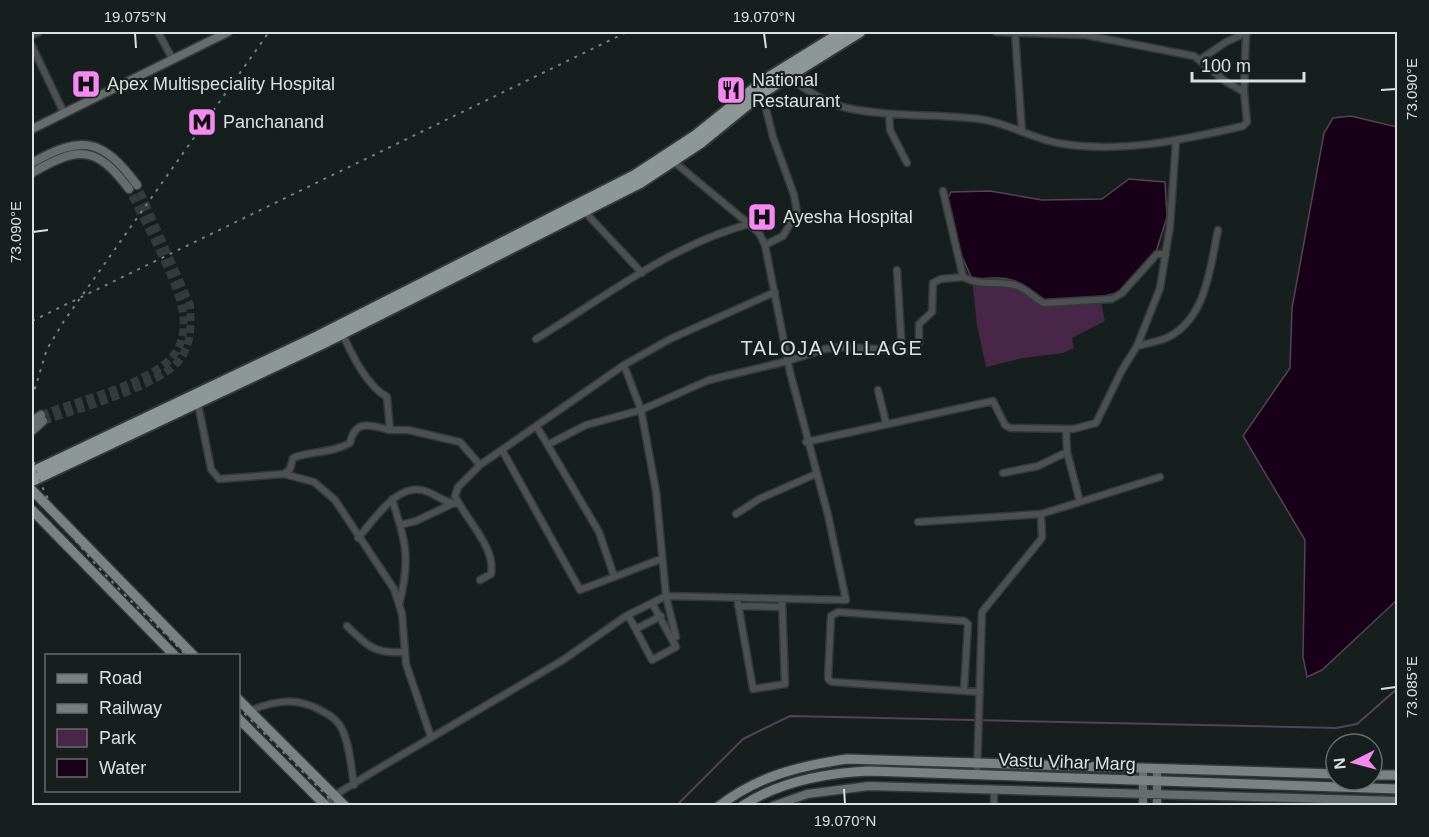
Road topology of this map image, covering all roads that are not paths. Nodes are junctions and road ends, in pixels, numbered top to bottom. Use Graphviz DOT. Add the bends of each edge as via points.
graph roads {
  1 [pos="39,32"];
  2 [pos="159,32"];
  3 [pos="228,32"];
  4 [pos="842,32"];
  5 [pos="860,32"];
  6 [pos="996,32"];
  7 [pos="1247,32"];
  8 [pos="1015,33"];
  9 [pos="32,35"];
  10 [pos="32,46"];
  11 [pos="1201,59"];
  12 [pos="173,60"];
  13 [pos="783,73"];
  14 [pos="1244,92"];
  15 [pos="762,93"];
  16 [pos="64,113"];
  17 [pos="889,114"];
  18 [pos="32,129"];
  19 [pos="1022,132"];
  20 [pos="1176,141"];
  21 [pos="671,159"];
  22 [pos="32,163"];
  23 [pos="907,163"];
  24 [pos="32,173"];
  25 [pos="943,190"];
  26 [pos="584,211"];
  27 [pos="749,224"];
  28 [pos="1218,230"];
  29 [pos="765,245"];
  30 [pos="1166,254"];
  31 [pos="897,270"];
  32 [pos="642,273"];
  33 [pos="963,277"];
  34 [pos="775,292"];
  35 [pos="342,333"];
  36 [pos="536,339"];
  37 [pos="1137,346"];
  38 [pos="902,352"];
  39 [pos="788,361"];
  40 [pos="624,365"];
  41 [pos="878,390"];
  42 [pos="198,404"];
  43 [pos="641,410"];
  44 [pos="32,421"];
  45 [pos="886,423"];
  46 [pos="537,427"];
  47 [pos="1066,429"];
  48 [pos="390,430"];
  49 [pos="32,431"];
  50 [pos="806,442"];
  51 [pos="549,444"];
  52 [pos="502,450"];
  53 [pos="1067,452"];
  54 [pos="480,465"];
  55 [pos="32,472"];
  56 [pos="1003,473"];
  57 [pos="284,474"];
  58 [pos="816,474"];
  59 [pos="1160,477"];
  60 [pos="32,481"];
  61 [pos="32,490"];
  62 [pos="392,499"];
  63 [pos="1080,502"];
  64 [pos="457,504"];
  65 [pos="32,510"];
  66 [pos="736,514"];
  67 [pos="1041,514"];
  68 [pos="918,522"];
  69 [pos="400,525"];
  70 [pos="358,538"];
  71 [pos="661,559"];
  72 [pos="614,576"];
  73 [pos="480,580"];
  74 [pos="666,596"];
  75 [pos="737,598"];
  76 [pos="652,603"];
  77 [pos="782,603"];
  78 [pos="399,605"];
  79 [pos="738,606"];
  80 [pos="628,615"];
  81 [pos="661,616"];
  82 [pos="347,626"];
  83 [pos="636,628"];
  84 [pos="676,637"];
  85 [pos="404,652"];
  86 [pos="173,654"];
  87 [pos="192,654"];
  88 [pos="964,690"];
  89 [pos="980,692"];
  90 [pos="240,701"];
  91 [pos="250,711"];
  92 [pos="240,720"];
  93 [pos="431,737"];
  94 [pos="977,761"];
  95 [pos="1143,768"];
  96 [pos="1157,768"];
  97 [pos="1324,774"];
  98 [pos="976,775"];
  99 [pos="1143,781"];
  100 [pos="1157,782"];
  101 [pos="354,785"];
  102 [pos="1398,789"];
  103 [pos="994,790"];
  104 [pos="1143,794"];
  105 [pos="1157,794"];
  106 [pos="335,795"];
  107 [pos="1398,801"];
  108 [pos="326,805"];
  109 [pos="345,806"];
  110 [pos="719,806"];
  111 [pos="742,806"];
  112 [pos="773,806"];
  113 [pos="994,806"];
  114 [pos="1143,806"];
  115 [pos="1157,806"];
  1 -- 9 [label="street"];
  2 -- 12 [label="street"];
  3 -- 12 [label="street"];
  4 -- 13 [label="highway"];
  5 -- 13 [label="highway"];
  6 -- 8 [label="street"];
  7 -- 11 [label="street"];
  7 -- 14 [label="street"];
  8 -- 11 [label="street" via="1086,35"];
  8 -- 19 [label="street"];
  10 -- 16 [label="street"];
  11 -- 14 [label="street"];
  12 -- 16 [label="street"];
  13 -- 15 [label="highway"];
  13 -- 17 [label="street" via="846,108"];
  13 -- 21 [label="highway"];
  14 -- 20 [label="street" via="1245,125"];
  15 -- 21 [label="highway"];
  15 -- 29 [label="street" via="797,212 783,236"];
  16 -- 18 [label="street"];
  17 -- 19 [label="street" via="983,119"];
  17 -- 23 [label="street" via="890,130"];
  19 -- 20 [label="street" via="1057,143 1102,147"];
  20 -- 30 [label="street"];
  21 -- 26 [label="highway"];
  21 -- 27 [label="street"];
  21 -- 55 [label="highway" via="318,336"];
  22 -- 24 [label="street" via="63,147 81,144 102,149 120,162 133,187 99,157 81,153"];
  25 -- 33 [label="street"];
  26 -- 32 [label="street"];
  26 -- 35 [label="highway"];
  27 -- 29 [label="street"];
  27 -- 32 [label="street" via="705,238"];
  28 -- 37 [label="street" via="1204,291 1194,314 1164,339"];
  29 -- 34 [label="street"];
  30 -- 33 [label="street" via="1157,254 1122,293 1101,301 1044,303 1025,288 972,282"];
  30 -- 37 [label="street" via="1160,288"];
  31 -- 38 [label="street"];
  32 -- 36 [label="street"];
  33 -- 38 [label="street" via="941,279 933,284 932,312 919,324 919,343 914,351"];
  34 -- 39 [label="street"];
  34 -- 40 [label="street" via="670,339"];
  35 -- 42 [label="highway"];
  35 -- 48 [label="street" via="379,394 387,397"];
  37 -- 47 [label="street" via="1096,423"];
  38 -- 39 [label="street" via="840,347"];
  39 -- 43 [label="street" via="709,380"];
  39 -- 50 [label="street"];
  40 -- 43 [label="street"];
  40 -- 46 [label="street"];
  41 -- 45 [label="street"];
  42 -- 57 [label="street" via="211,469 219,479"];
  42 -- 60 [label="highway"];
  43 -- 51 [label="street" via="586,425"];
  43 -- 71 [label="street" via="657,491"];
  44 -- 49 [label="street" via="42,418"];
  45 -- 47 [label="street" via="993,401 1010,428"];
  45 -- 50 [label="street"];
  46 -- 51 [label="street"];
  46 -- 52 [label="street"];
  47 -- 53 [label="street"];
  48 -- 54 [label="street" via="451,438 460,442"];
  48 -- 57 [label="street" via="370,425 356,427 350,443 293,458"];
  50 -- 58 [label="street"];
  51 -- 72 [label="street" via="599,532"];
  52 -- 54 [label="street"];
  52 -- 72 [label="street" via="578,589"];
  53 -- 56 [label="street" via="1038,466"];
  53 -- 63 [label="street"];
  54 -- 64 [label="street" via="455,492"];
  57 -- 70 [label="street" via="314,482 335,500"];
  58 -- 66 [label="street" via="759,499"];
  58 -- 77 [label="street" via="846,600"];
  59 -- 63 [label="street"];
  61 -- 87 [label="main road"];
  62 -- 64 [label="street" via="412,489"];
  62 -- 69 [label="street"];
  62 -- 70 [label="street"];
  63 -- 67 [label="street"];
  64 -- 69 [label="street"];
  64 -- 73 [label="street" via="493,565 491,574"];
  65 -- 86 [label="main road"];
  67 -- 68 [label="street"];
  67 -- 89 [label="street" via="1041,538 982,612"];
  69 -- 78 [label="street" via="407,547"];
  70 -- 78 [label="street" via="394,589"];
  71 -- 72 [label="street"];
  71 -- 74 [label="street"];
  74 -- 75 [label="street"];
  74 -- 76 [label="street"];
  74 -- 84 [label="street"];
  75 -- 77 [label="street"];
  75 -- 79 [label="street"];
  76 -- 80 [label="street"];
  76 -- 81 [label="street"];
  77 -- 79 [label="street"];
  77 -- 79 [label="street" via="785,684 753,689"];
  78 -- 85 [label="street"];
  80 -- 83 [label="street"];
  80 -- 93 [label="street" via="563,660"];
  81 -- 83 [label="street"];
  81 -- 83 [label="street" via="676,647 652,660"];
  82 -- 85 [label="street" via="369,647 387,653"];
  85 -- 93 [label="street"];
  88 -- 88 [label="street" via="830,681 831,616 838,612 964,621 968,624"];
  88 -- 89 [label="street"];
  89 -- 94 [label="street"];
  90 -- 91 [label="main road"];
  91 -- 101 [label="street" via="269,702 295,700 333,717 342,728"];
  91 -- 106 [label="main road"];
  92 -- 108 [label="main road"];
  93 -- 101 [label="street"];
  94 -- 95 [label="main road"];
  94 -- 98 [label="street"];
  94 -- 110 [label="main road" via="869,758 825,762 762,779"];
  95 -- 96 [label="main road"];
  95 -- 99 [label="street"];
  96 -- 97 [label="main road"];
  96 -- 100 [label="street"];
  98 -- 99 [label="main road, Vastu Vihar Marg"];
  98 -- 111 [label="main road, Vastu Vihar Marg" via="848,772 777,787"];
  99 -- 100 [label="main road, Vastu Vihar Marg"];
  99 -- 104 [label="street"];
  100 -- 102 [label="main road, Vastu Vihar Marg"];
  100 -- 105 [label="street"];
  101 -- 106 [label="street"];
  103 -- 104 [label="street"];
  103 -- 112 [label="street" via="869,786 807,794"];
  103 -- 113 [label="street"];
  104 -- 105 [label="street"];
  104 -- 114 [label="street"];
  105 -- 107 [label="street"];
  105 -- 115 [label="street"];
  106 -- 108 [label="street"];
  106 -- 109 [label="main road"];
}
